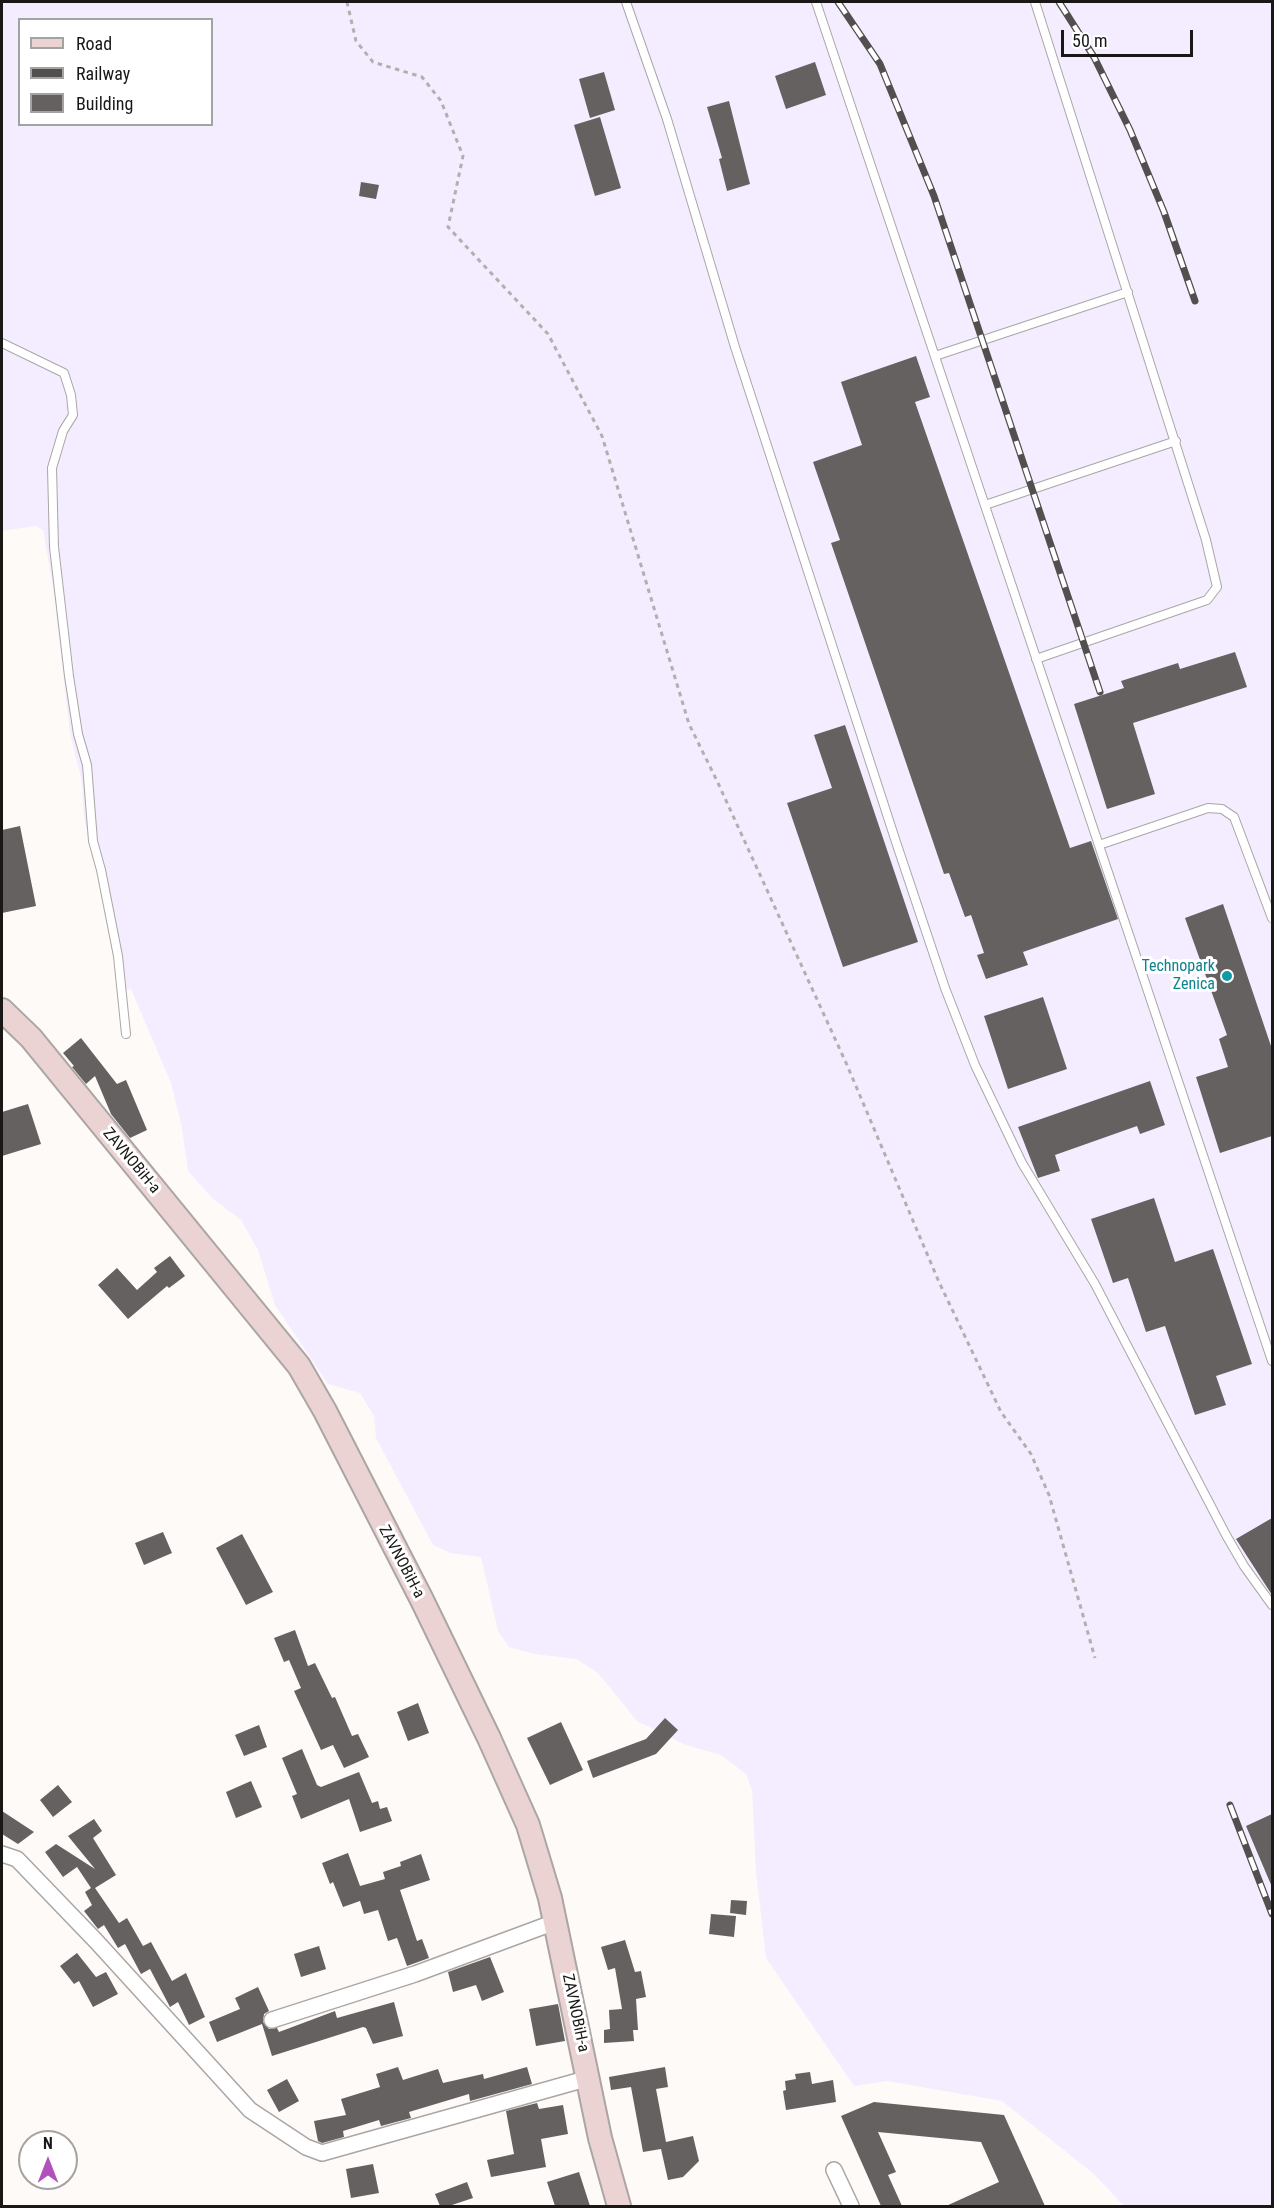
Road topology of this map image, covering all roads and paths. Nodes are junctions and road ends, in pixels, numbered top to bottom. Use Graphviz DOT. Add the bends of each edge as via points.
graph roads {
  1 [pos="347,2"];
  2 [pos="626,2"];
  3 [pos="816,2"];
  4 [pos="1035,2"];
  5 [pos="1128,292"];
  6 [pos="2,343"];
  7 [pos="935,356"];
  8 [pos="1176,441"];
  9 [pos="985,505"];
  10 [pos="1036,658"];
  11 [pos="1099,845"];
  12 [pos="1272,918"];
  13 [pos="2,1010"];
  14 [pos="126,1034"];
  15 [pos="1272,1361"];
  16 [pos="1272,1605"];
  17 [pos="1095,1658"];
  18 [pos="2,1854"];
  19 [pos="555,1923"];
  20 [pos="273,2020"];
  21 [pos="589,2078"];
  22 [pos="834,2170"];
  23 [pos="613,2205"];
  24 [pos="851,2206"];
  1 -- 17 [label="path" via="356,41 373,62 422,76 441,101 464,156 447,227 548,334 602,436 688,724 847,1065 1000,1412 1031,1454 1049,1495"];
  2 -- 16 [label="lane" via="667,119 735,347 875,779 975,1065 1022,1163 1095,1284 1226,1535"];
  3 -- 7 [label="lane"];
  4 -- 5 [label="lane"];
  5 -- 7 [label="lane"];
  5 -- 8 [label="lane"];
  6 -- 14 [label="lane" via="64,373 71,395 73,415 63,431 52,468 54,547 69,676 87,765 93,841 118,956"];
  7 -- 9 [label="lane"];
  8 -- 9 [label="lane"];
  8 -- 10 [label="lane" via="1216,587 1208,600"];
  9 -- 10 [label="lane"];
  10 -- 11 [label="lane"];
  11 -- 12 [label="lane" via="1208,808 1222,809 1234,817"];
  11 -- 15 [label="lane"];
  13 -- 19 [label="main road, ZAVNOBiH-a" via="31,1038 299,1366 422,1600 489,1738 528,1825"];
  18 -- 21 [label="street" via="17,1859 250,2110 321,2153"];
  19 -- 20 [label="street"];
  19 -- 21 [label="main road, ZAVNOBiH-a"];
  21 -- 23 [label="main road, ZAVNOBiH-a"];
  22 -- 24 [label="street"];
}
